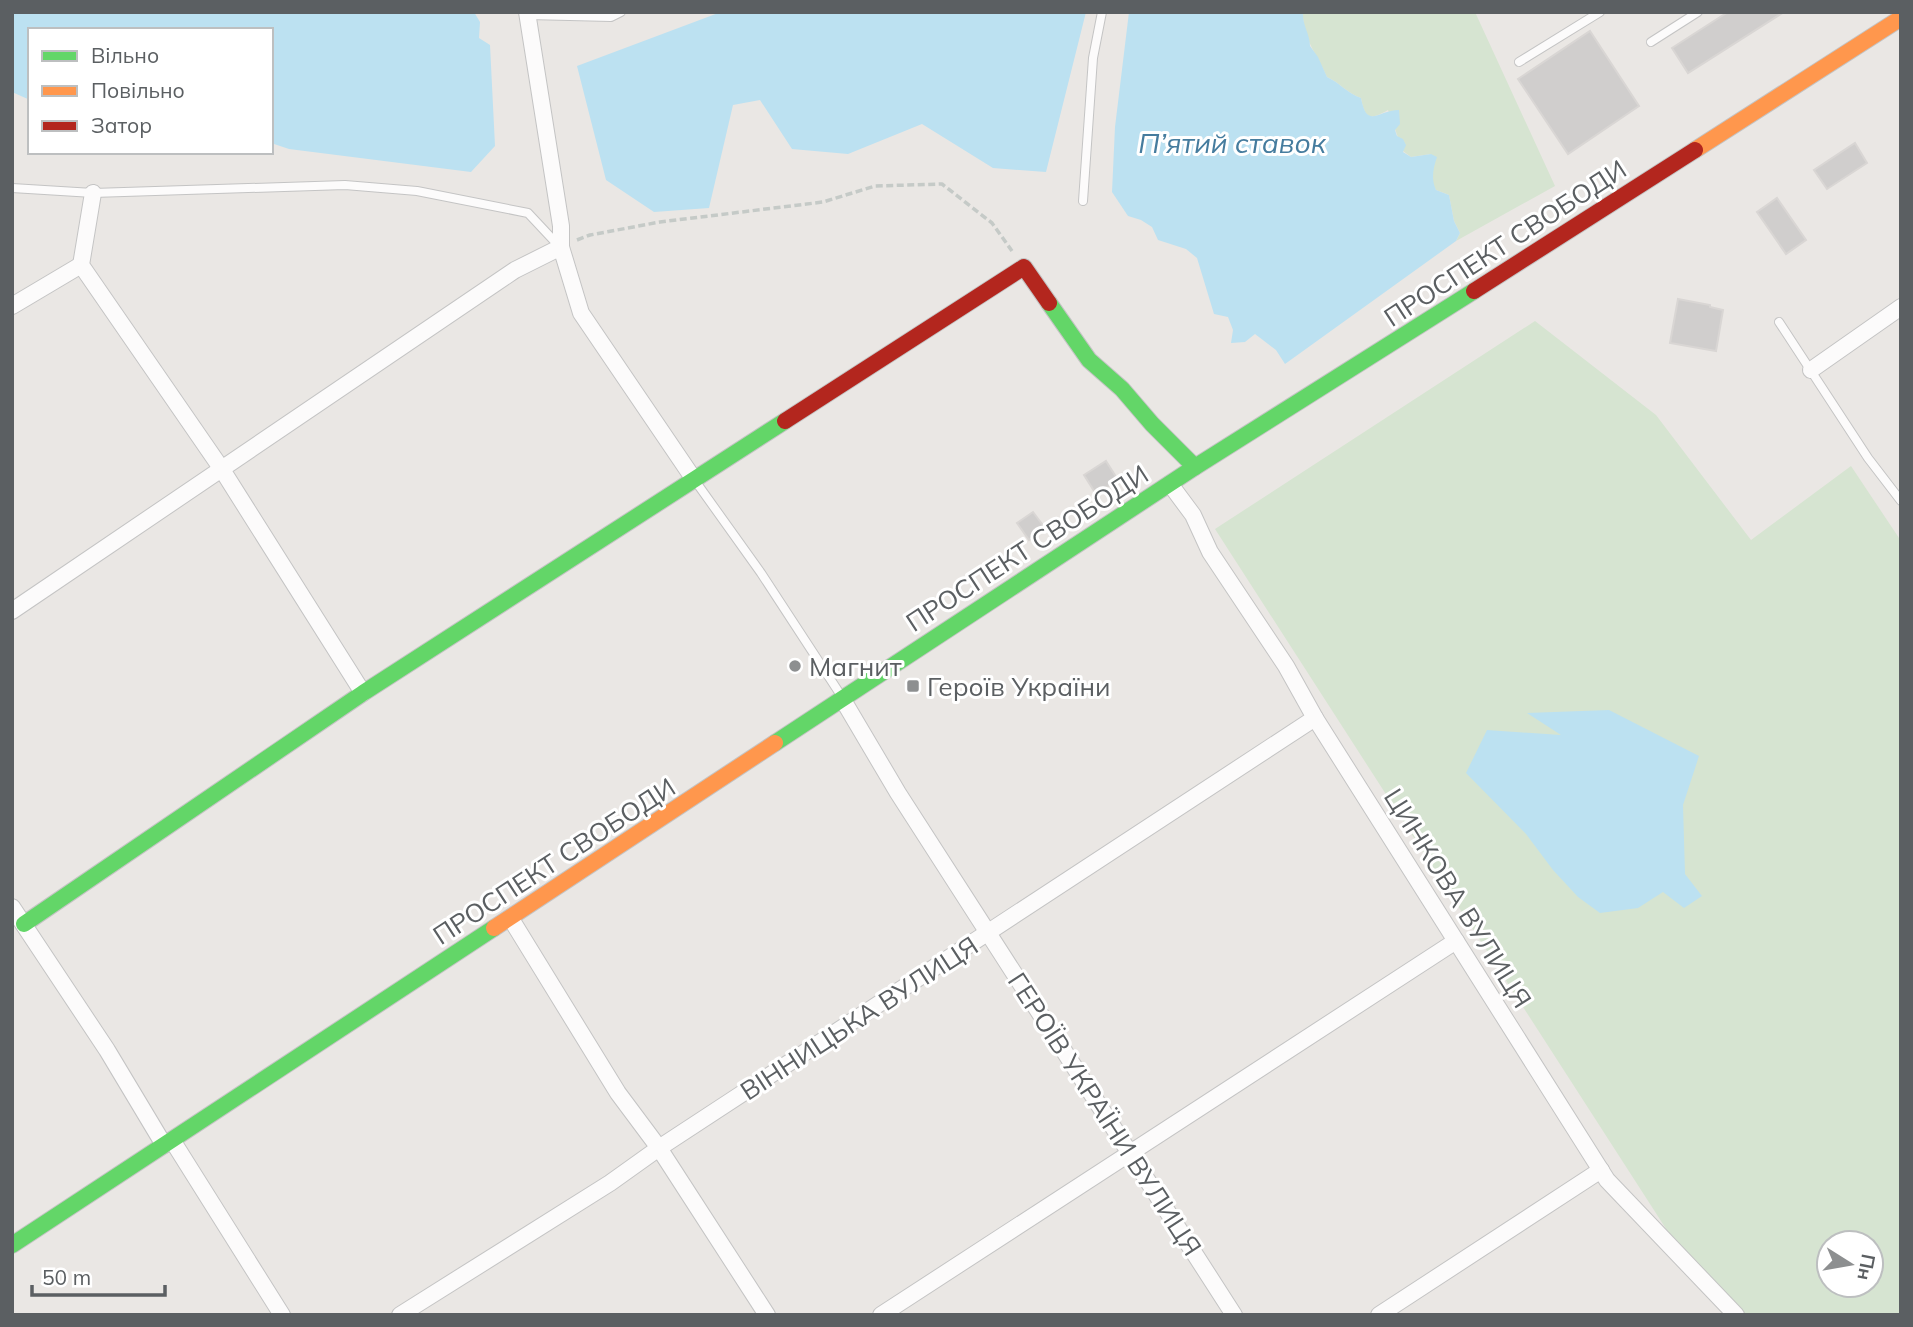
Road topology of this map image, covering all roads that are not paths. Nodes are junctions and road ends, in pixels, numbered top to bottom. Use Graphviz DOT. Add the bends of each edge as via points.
graph roads {
  1 [pos="621,12"];
  2 [pos="1102,12"];
  3 [pos="1600,12"];
  4 [pos="1698,12"];
  5 [pos="528,14"];
  6 [pos="1901,18"];
  7 [pos="1651,42"];
  8 [pos="1518,62"];
  9 [pos="12,188"];
  10 [pos="93,192"];
  11 [pos="1083,201"];
  12 [pos="561,247"];
  13 [pos="81,265"];
  14 [pos="12,306"];
  15 [pos="1901,307"];
  16 [pos="1779,322"];
  17 [pos="1811,370"];
  18 [pos="1195,467"];
  19 [pos="220,468"];
  20 [pos="693,478"];
  21 [pos="1170,484"];
  22 [pos="1901,501"];
  23 [pos="12,611"];
  24 [pos="363,693"];
  25 [pos="843,699"];
  26 [pos="1315,718"];
  27 [pos="12,907"];
  28 [pos="511,919"];
  29 [pos="24,924"];
  30 [pos="988,933"];
  31 [pos="1456,941"];
  32 [pos="168,1142"];
  33 [pos="660,1148"];
  34 [pos="1130,1153"];
  35 [pos="1601,1170"];
  36 [pos="12,1245"];
  37 [pos="282,1315"];
  38 [pos="400,1315"];
  39 [pos="767,1315"];
  40 [pos="881,1315"];
  41 [pos="1234,1315"];
  42 [pos="1379,1315"];
  43 [pos="1737,1315"];
  1 -- 5 [label="lane" via="611,17"];
  2 -- 11 [label="lane" via="1093,58"];
  3 -- 8 [label="lane"];
  4 -- 7 [label="lane"];
  5 -- 12 [label="street"];
  6 -- 18 [label="street, ПРОСПЕКТ СВОБОДИ"];
  9 -- 10 [label="lane"];
  10 -- 12 [label="lane" via="345,184 417,191 528,213"];
  10 -- 13 [label="street"];
  12 -- 19 [label="street" via="515,270"];
  12 -- 20 [label="street" via="581,313"];
  13 -- 14 [label="street"];
  13 -- 19 [label="street"];
  15 -- 17 [label="street"];
  16 -- 17 [label="lane"];
  17 -- 22 [label="lane"];
  18 -- 20 [label="street" via="1089,360 1024,267"];
  18 -- 21 [label="street, ПРОСПЕКТ СВОБОДИ"];
  19 -- 23 [label="street"];
  19 -- 24 [label="street"];
  20 -- 24 [label="street"];
  20 -- 25 [label="lane"];
  21 -- 25 [label="street, ПРОСПЕКТ СВОБОДИ"];
  21 -- 26 [label="street, ЦИНКОВА ВУЛИЦЯ"];
  24 -- 29 [label="street"];
  25 -- 28 [label="street, ПРОСПЕКТ СВОБОДИ"];
  25 -- 30 [label="street, ГЕРОЇВ УКРАЇНИ ВУЛИЦЯ"];
  26 -- 30 [label="street, ВІННИЦЬКА ВУЛИЦЯ"];
  26 -- 31 [label="street, ЦИНКОВА ВУЛИЦЯ"];
  27 -- 29 [label="street"];
  28 -- 32 [label="street, ПРОСПЕКТ СВОБОДИ"];
  28 -- 33 [label="street" via="618,1093"];
  29 -- 32 [label="street"];
  30 -- 33 [label="street, ВІННИЦЬКА ВУЛИЦЯ"];
  30 -- 34 [label="street, ГЕРОЇВ УКРАЇНИ ВУЛИЦЯ"];
  31 -- 34 [label="street"];
  31 -- 35 [label="street, ЦИНКОВА ВУЛИЦЯ"];
  32 -- 36 [label="street, ПРОСПЕКТ СВОБОДИ"];
  32 -- 37 [label="street"];
  33 -- 38 [label="street, ВІННИЦЬКА ВУЛИЦЯ"];
  33 -- 39 [label="street"];
  34 -- 40 [label="street"];
  34 -- 41 [label="street, ГЕРОЇВ УКРАЇНИ ВУЛИЦЯ"];
  35 -- 42 [label="street"];
  35 -- 43 [label="street, ЦИНКОВА ВУЛИЦЯ"];
}
